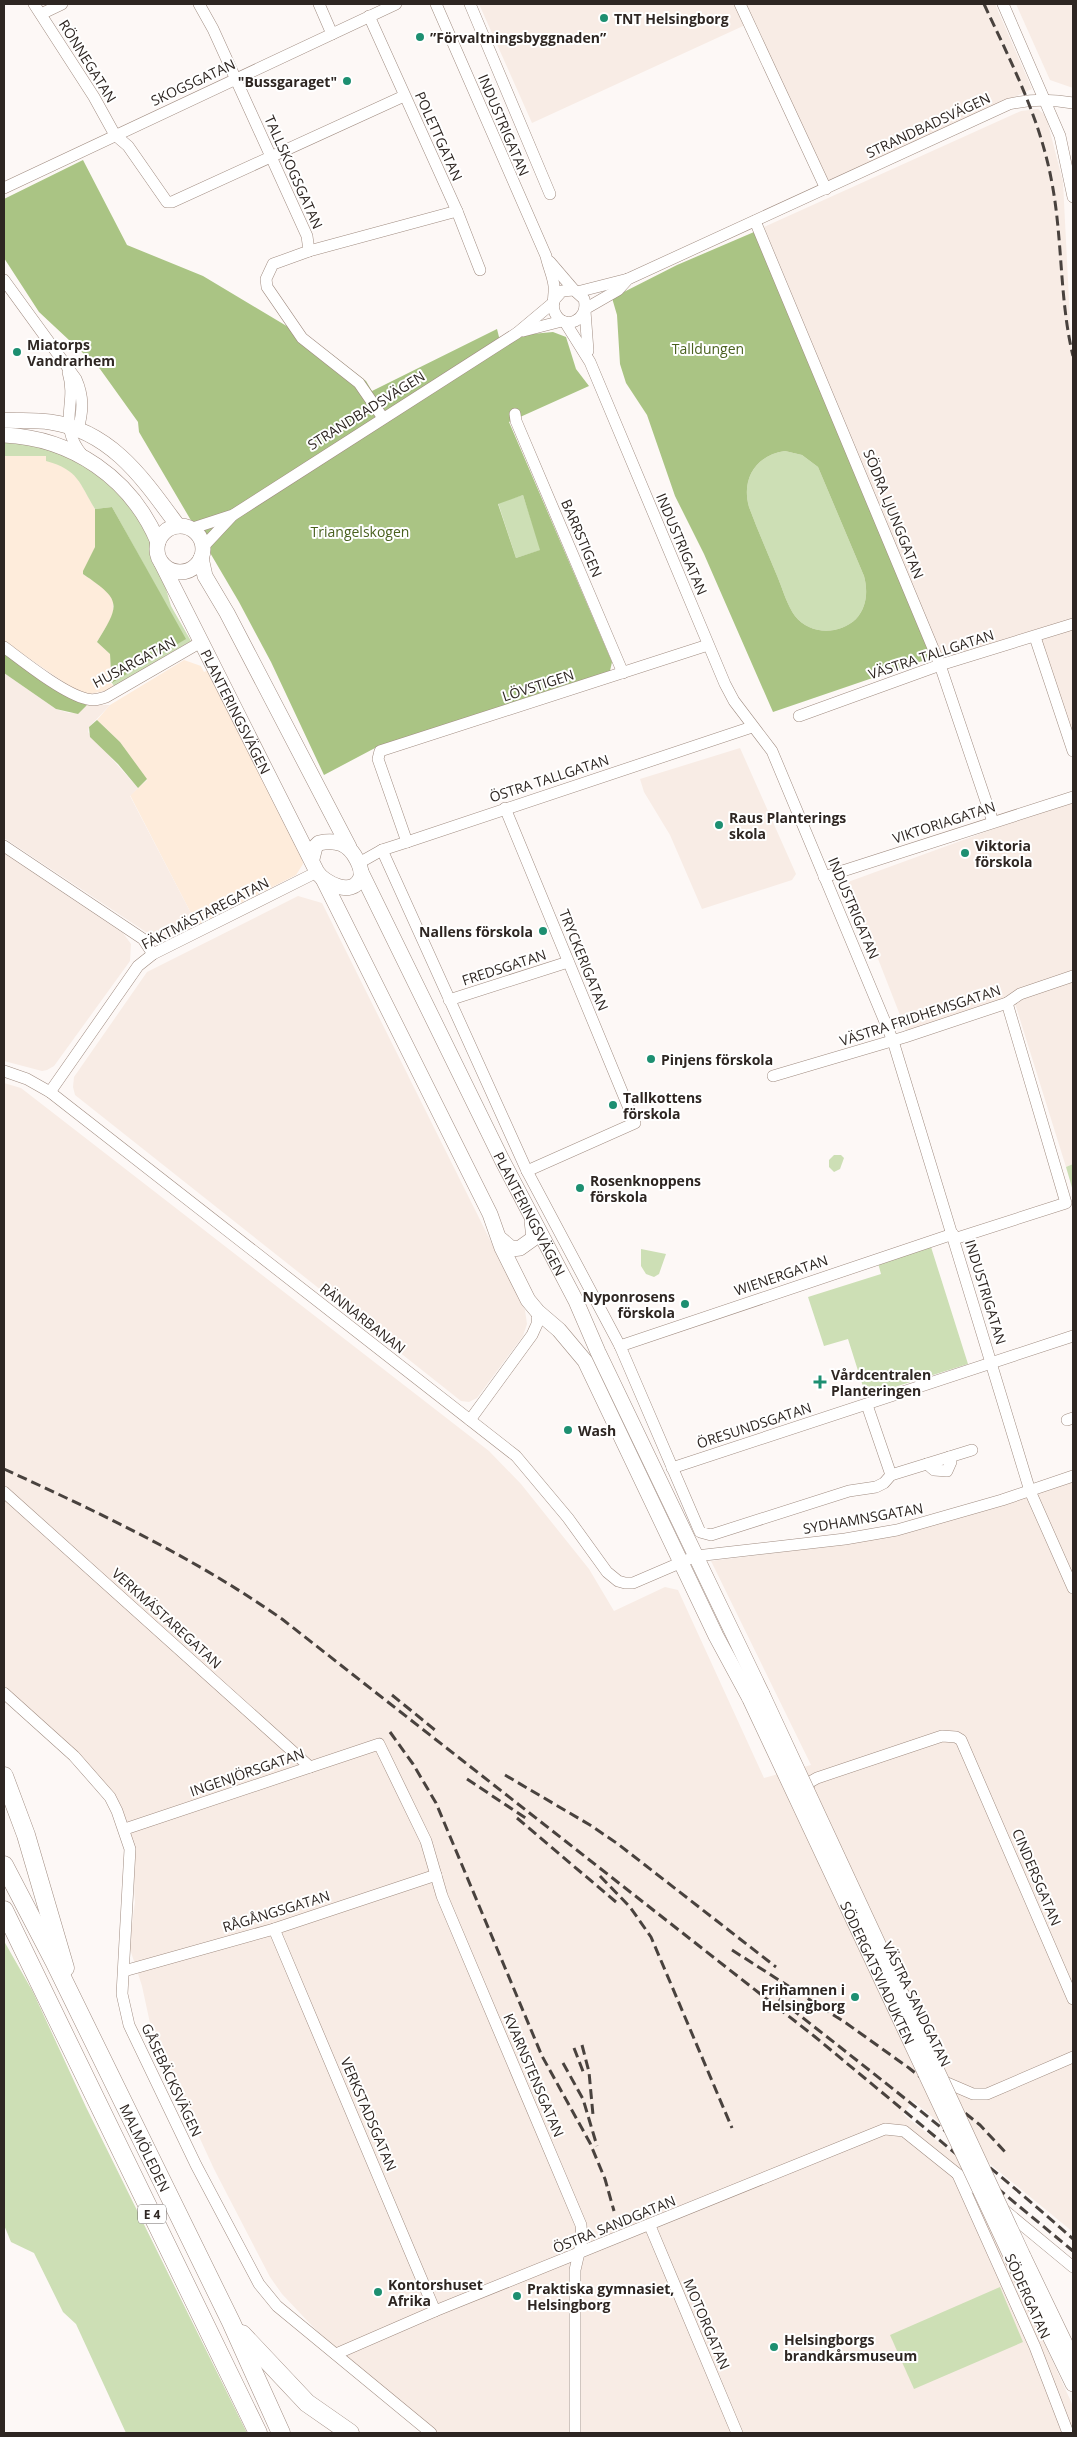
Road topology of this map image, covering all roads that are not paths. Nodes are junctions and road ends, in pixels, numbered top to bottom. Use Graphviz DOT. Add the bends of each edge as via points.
graph roads {
  1 [pos="62,4"];
  2 [pos="199,4"];
  3 [pos="319,4"];
  4 [pos="396,4"];
  5 [pos="436,4"];
  6 [pos="470,4"];
  7 [pos="740,4"];
  8 [pos="1003,4"];
  9 [pos="38,9"];
  10 [pos="369,16"];
  11 [pos="332,34"];
  12 [pos="236,79"];
  13 [pos="404,96"];
  14 [pos="1046,99"];
  15 [pos="1073,103"];
  16 [pos="115,134"];
  17 [pos="272,156"];
  18 [pos="4,188"];
  19 [pos="826,189"];
  20 [pos="550,194"];
  21 [pos="1073,197"];
  22 [pos="456,211"];
  23 [pos="755,221"];
  24 [pos="309,251"];
  25 [pos="546,256"];
  26 [pos="480,270"];
  27 [pos="628,279"];
  28 [pos="4,280"];
  29 [pos="576,291"];
  30 [pos="554,301"];
  31 [pos="585,310"];
  32 [pos="564,321"];
  33 [pos="516,333"];
  34 [pos="590,362"];
  35 [pos="516,414"];
  36 [pos="383,418"];
  37 [pos="4,420"];
  38 [pos="72,430"];
  39 [pos="4,435"];
  40 [pos="39,439"];
  41 [pos="83,456"];
  42 [pos="233,515"];
  43 [pos="184,527"];
  44 [pos="158,542"];
  45 [pos="202,553"];
  46 [pos="162,564"];
  47 [pos="1073,624"];
  48 [pos="1035,636"];
  49 [pos="201,642"];
  50 [pos="708,645"];
  51 [pos="4,647"];
  52 [pos="940,666"];
  53 [pos="623,674"];
  54 [pos="799,716"];
  55 [pos="752,727"];
  56 [pos="1073,751"];
  57 [pos="1073,797"];
  58 [pos="505,808"];
  59 [pos="993,822"];
  60 [pos="407,842"];
  61 [pos="4,846"];
  62 [pos="349,847"];
  63 [pos="382,850"];
  64 [pos="360,867"];
  65 [pos="317,870"];
  66 [pos="824,876"];
  67 [pos="153,954"];
  68 [pos="568,962"];
  69 [pos="1073,976"];
  70 [pos="449,1000"];
  71 [pos="1007,1003"];
  72 [pos="893,1041"];
  73 [pos="4,1071"];
  74 [pos="773,1076"];
  75 [pos="50,1092"];
  76 [pos="527,1171"];
  77 [pos="530,1214"];
  78 [pos="953,1236"];
  79 [pos="498,1237"];
  80 [pos="538,1312"];
  81 [pos="1073,1336"];
  82 [pos="620,1346"];
  83 [pos="992,1363"];
  84 [pos="867,1405"];
  85 [pos="470,1420"];
  86 [pos="972,1450"];
  87 [pos="672,1468"];
  88 [pos="891,1475"];
  89 [pos="1073,1476"];
  90 [pos="1030,1491"];
  91 [pos="4,1492"];
  92 [pos="689,1559"];
  93 [pos="1073,1588"];
  94 [pos="4,1693"];
  95 [pos="379,1744"];
  96 [pos="310,1766"];
  97 [pos="4,1776"];
  98 [pos="807,1810"];
  99 [pos="125,1829"];
  100 [pos="4,1864"];
  101 [pos="436,1875"];
  102 [pos="4,1910"];
  103 [pos="4,1924"];
  104 [pos="274,1929"];
  105 [pos="23,1947"];
  106 [pos="124,1971"];
  107 [pos="71,1996"];
  108 [pos="1073,1999"];
  109 [pos="1073,2056"];
  110 [pos="957,2173"];
  111 [pos="650,2226"];
  112 [pos="579,2254"];
  113 [pos="1018,2258"];
  114 [pos="1073,2267"];
  115 [pos="435,2310"];
  116 [pos="231,2322"];
  117 [pos="336,2354"];
  118 [pos="1073,2360"];
  119 [pos="1073,2384"];
  120 [pos="258,2433"];
  121 [pos="281,2433"];
  122 [pos="350,2433"];
  123 [pos="431,2433"];
  124 [pos="575,2433"];
  125 [pos="737,2433"];
  126 [pos="1068,2433"];
  1 -- 9 [label="street"];
  2 -- 12 [label="street, TALLSKOGSGATAN"];
  3 -- 11 [label="street"];
  4 -- 10 [label="street, SKOGSGATAN"];
  5 -- 25 [label="street, INDUSTRIGATAN"];
  6 -- 20 [label="street, INDUSTRIGATAN"];
  7 -- 19 [label="street"];
  8 -- 14 [label="street"];
  9 -- 16 [label="street, RÖNNEGATAN"];
  10 -- 11 [label="street, SKOGSGATAN"];
  10 -- 13 [label="street, POLETTGATAN"];
  11 -- 12 [label="street, SKOGSGATAN"];
  12 -- 16 [label="street, SKOGSGATAN"];
  12 -- 17 [label="street, TALLSKOGSGATAN"];
  13 -- 17 [label="street"];
  13 -- 22 [label="street, POLETTGATAN"];
  14 -- 15 [label="street, STRANDBADSVÄGEN"];
  14 -- 19 [label="street, STRANDBADSVÄGEN" via="1009,104"];
  14 -- 21 [label="street" via="1060,136"];
  16 -- 17 [label="street, RÖNNEGATAN" via="128,146 167,202"];
  16 -- 18 [label="street, SKOGSGATAN"];
  17 -- 24 [label="street, TALLSKOGSGATAN" via="307,236"];
  19 -- 23 [label="street, STRANDBADSVÄGEN"];
  22 -- 24 [label="street"];
  22 -- 26 [label="street, POLETTGATAN"];
  23 -- 27 [label="street, STRANDBADSVÄGEN"];
  23 -- 52 [label="street, SÖDRA LJUNGGATAN"];
  24 -- 36 [label="street, TALLSKOGSGATAN" via="273,264 266,279 267,287 302,338 359,383"];
  25 -- 29 [label="street, INDUSTRIGATAN"];
  25 -- 30 [label="street, INDUSTRIGATAN" via="554,285"];
  27 -- 29 [label="street, STRANDBADSVÄGEN"];
  27 -- 31 [label="street, STRANDBADSVÄGEN" via="618,290"];
  28 -- 38 [label="street" via="76,379 81,392 82,414"];
  29 -- 30 [label="street, STRANDBADSVÄGEN" via="562,291"];
  29 -- 31 [label="street" via="584,299"];
  30 -- 32 [label="street" via="554,312"];
  30 -- 33 [label="street, STRANDBADSVÄGEN"];
  31 -- 32 [label="street, STRANDBADSVÄGEN" via="575,321"];
  31 -- 34 [label="street, INDUSTRIGATAN"];
  32 -- 33 [label="street, STRANDBADSVÄGEN"];
  32 -- 34 [label="street, INDUSTRIGATAN"];
  33 -- 36 [label="street, STRANDBADSVÄGEN"];
  34 -- 50 [label="street, INDUSTRIGATAN"];
  35 -- 53 [label="street, BARRSTIGEN" via="516,421"];
  36 -- 42 [label="street, STRANDBADSVÄGEN"];
  37 -- 38 [label="main road" via="50,422"];
  38 -- 40 [label="main road"];
  38 -- 41 [label="street"];
  38 -- 43 [label="main road" via="105,442 123,456"];
  39 -- 40 [label="main road"];
  40 -- 41 [label="main road"];
  41 -- 44 [label="main road" via="124,488 146,518"];
  42 -- 43 [label="street, STRANDBADSVÄGEN"];
  42 -- 45 [label="street, STRANDBADSVÄGEN"];
  43 -- 44 [label="main road" via="168,529"];
  43 -- 45 [label="main road" via="200,538"];
  44 -- 46 [label="main road" via="157,551"];
  45 -- 46 [label="main road" via="197,564 185,572 172,571"];
  45 -- 62 [label="main road" via="205,576 227,612"];
  46 -- 49 [label="main road, PLANTERINGSVÄGEN"];
  47 -- 48 [label="street, VÄSTRA TALLGATAN"];
  48 -- 52 [label="street, VÄSTRA TALLGATAN"];
  48 -- 56 [label="street"];
  49 -- 51 [label="street, HUSARGATAN" via="97,700 71,692"];
  49 -- 65 [label="main road, PLANTERINGSVÄGEN"];
  50 -- 53 [label="street, LÖVSTIGEN"];
  50 -- 55 [label="street, INDUSTRIGATAN" via="734,701"];
  52 -- 54 [label="street, VÄSTRA TALLGATAN"];
  52 -- 59 [label="street, SÖDRA LJUNGGATAN"];
  53 -- 60 [label="street, LÖVSTIGEN" via="380,751 378,754"];
  55 -- 58 [label="street, ÖSTRA TALLGATAN"];
  55 -- 66 [label="street, INDUSTRIGATAN" via="772,751"];
  57 -- 59 [label="street, VIKTORIAGATAN"];
  58 -- 60 [label="street, ÖSTRA TALLGATAN"];
  58 -- 68 [label="street, TRYCKERIGATAN"];
  59 -- 66 [label="street, VIKTORIAGATAN"];
  60 -- 63 [label="street, ÖSTRA TALLGATAN"];
  61 -- 67 [label="street" via="143,939"];
  62 -- 64 [label="main road"];
  62 -- 65 [label="main road" via="339,842 319,843 314,847"];
  63 -- 64 [label="street, ÖSTRA TALLGATAN"];
  63 -- 70 [label="street, PLANTERINGSVÄGEN"];
  64 -- 65 [label="main road" via="359,880 353,886 341,887"];
  64 -- 77 [label="main road, PLANTERINGSVÄGEN"];
  65 -- 67 [label="street, FÄKTMÄSTAREGATAN"];
  65 -- 79 [label="main road, PLANTERINGSVÄGEN" via="490,1214"];
  66 -- 72 [label="street, INDUSTRIGATAN"];
  67 -- 75 [label="street, FÄKTMÄSTAREGATAN" via="138,966"];
  68 -- 70 [label="street, FREDSGATAN"];
  68 -- 76 [label="street, TRYCKERIGATAN" via="635,1123"];
  69 -- 71 [label="street, VÄSTRA FRIDHEMSGATAN" via="1020,994"];
  70 -- 76 [label="street, PLANTERINGSVÄGEN"];
  71 -- 72 [label="street, VÄSTRA FRIDHEMSGATAN"];
  71 -- 78 [label="street, WIENERGATAN" via="1066,1203"];
  72 -- 74 [label="street, VÄSTRA FRIDHEMSGATAN"];
  72 -- 78 [label="street, INDUSTRIGATAN"];
  73 -- 75 [label="street, RÄNNARBANAN"];
  75 -- 85 [label="street, RÄNNARBANAN"];
  76 -- 82 [label="street, PLANTERINGSVÄGEN"];
  77 -- 79 [label="main road" via="534,1231 532,1240 512,1249"];
  77 -- 92 [label="main road, PLANTERINGSVÄGEN" via="576,1300"];
  78 -- 82 [label="street, WIENERGATAN"];
  78 -- 83 [label="street, INDUSTRIGATAN"];
  79 -- 80 [label="main road, PLANTERINGSVÄGEN" via="528,1300"];
  80 -- 85 [label="street" via="532,1336"];
  80 -- 92 [label="main road, PLANTERINGSVÄGEN" via="559,1330 584,1361"];
  81 -- 83 [label="street, ÖRESUNDSGATAN"];
  82 -- 87 [label="street, PLANTERINGSVÄGEN"];
  83 -- 84 [label="street, ÖRESUNDSGATAN"];
  83 -- 90 [label="street, INDUSTRIGATAN"];
  84 -- 87 [label="street, ÖRESUNDSGATAN"];
  84 -- 88 [label="street"];
  85 -- 92 [label="street, RÄNNARBANAN" via="531,1472 607,1572 618,1581 633,1583"];
  86 -- 88 [label="street"];
  87 -- 88 [label="street, PLANTERINGSVÄGEN" via="697,1527 703,1534 710,1535 849,1491 876,1487"];
  89 -- 90 [label="street, SYDHAMNSGATAN"];
  90 -- 92 [label="street, SYDHAMNSGATAN" via="897,1530"];
  90 -- 93 [label="street, INDUSTRIGATAN"];
  91 -- 96 [label="street, VERKMÄSTAREGATAN"];
  92 -- 113 [label="main road, SÖDERGATSVIADUKTEN, bridge"];
  94 -- 99 [label="street, GÅSEBÄCKSVÄGEN" via="101,1785"];
  95 -- 96 [label="street, INGENJÖRSGATAN"];
  95 -- 101 [label="street, KVARNSTENSGATAN" via="426,1841"];
  96 -- 99 [label="street, INGENJÖRSGATAN"];
  97 -- 107 [label="highway" via="26,1835"];
  98 -- 108 [label="street, CINDERSGATAN" via="805,1791 812,1781 946,1736 956,1737 963,1742"];
  98 -- 109 [label="street, VÄSTRA SANDGATAN" via="933,2076 973,2094 987,2094"];
  99 -- 106 [label="street, GÅSEBÄCKSVÄGEN" via="130,1849"];
  100 -- 107 [label="highway, MALMÖLEDEN / E 4"];
  101 -- 104 [label="street, RÅGÅNGSGATAN"];
  101 -- 112 [label="street, KVARNSTENSGATAN" via="581,2225"];
  102 -- 105 [label="highway, MALMÖLEDEN / E 4"];
  103 -- 105 [label="highway"];
  104 -- 106 [label="street, RÅGÅNGSGATAN"];
  104 -- 115 [label="street, VERKSTADSGATAN"];
  105 -- 120 [label="highway, MALMÖLEDEN / E 4"];
  106 -- 117 [label="street, GÅSEBÄCKSVÄGEN" via="124,2006 137,2042 196,2165 259,2284 277,2306"];
  107 -- 116 [label="highway, MALMÖLEDEN / E 4"];
  110 -- 111 [label="street, ÖSTRA SANDGATAN" via="904,2131 892,2128"];
  110 -- 114 [label="street"];
  110 -- 126 [label="street, SÖDERGATAN" via="1035,2347"];
  111 -- 112 [label="street, ÖSTRA SANDGATAN"];
  111 -- 125 [label="street, MOTORGATAN"];
  112 -- 115 [label="street, ÖSTRA SANDGATAN"];
  112 -- 124 [label="street, KVARNSTENSGATAN" via="575,2270"];
  113 -- 118 [label="main road, SÖDERGATSVIADUKTEN"];
  113 -- 119 [label="main road, SÖDERGATSVIADUKTEN"];
  115 -- 117 [label="street, ÖSTRA SANDGATAN"];
  116 -- 121 [label="highway, MALMÖLEDEN / E 4"];
  116 -- 122 [label="highway" via="319,2414"];
  117 -- 123 [label="street, GÅSEBÄCKSVÄGEN"];
}
